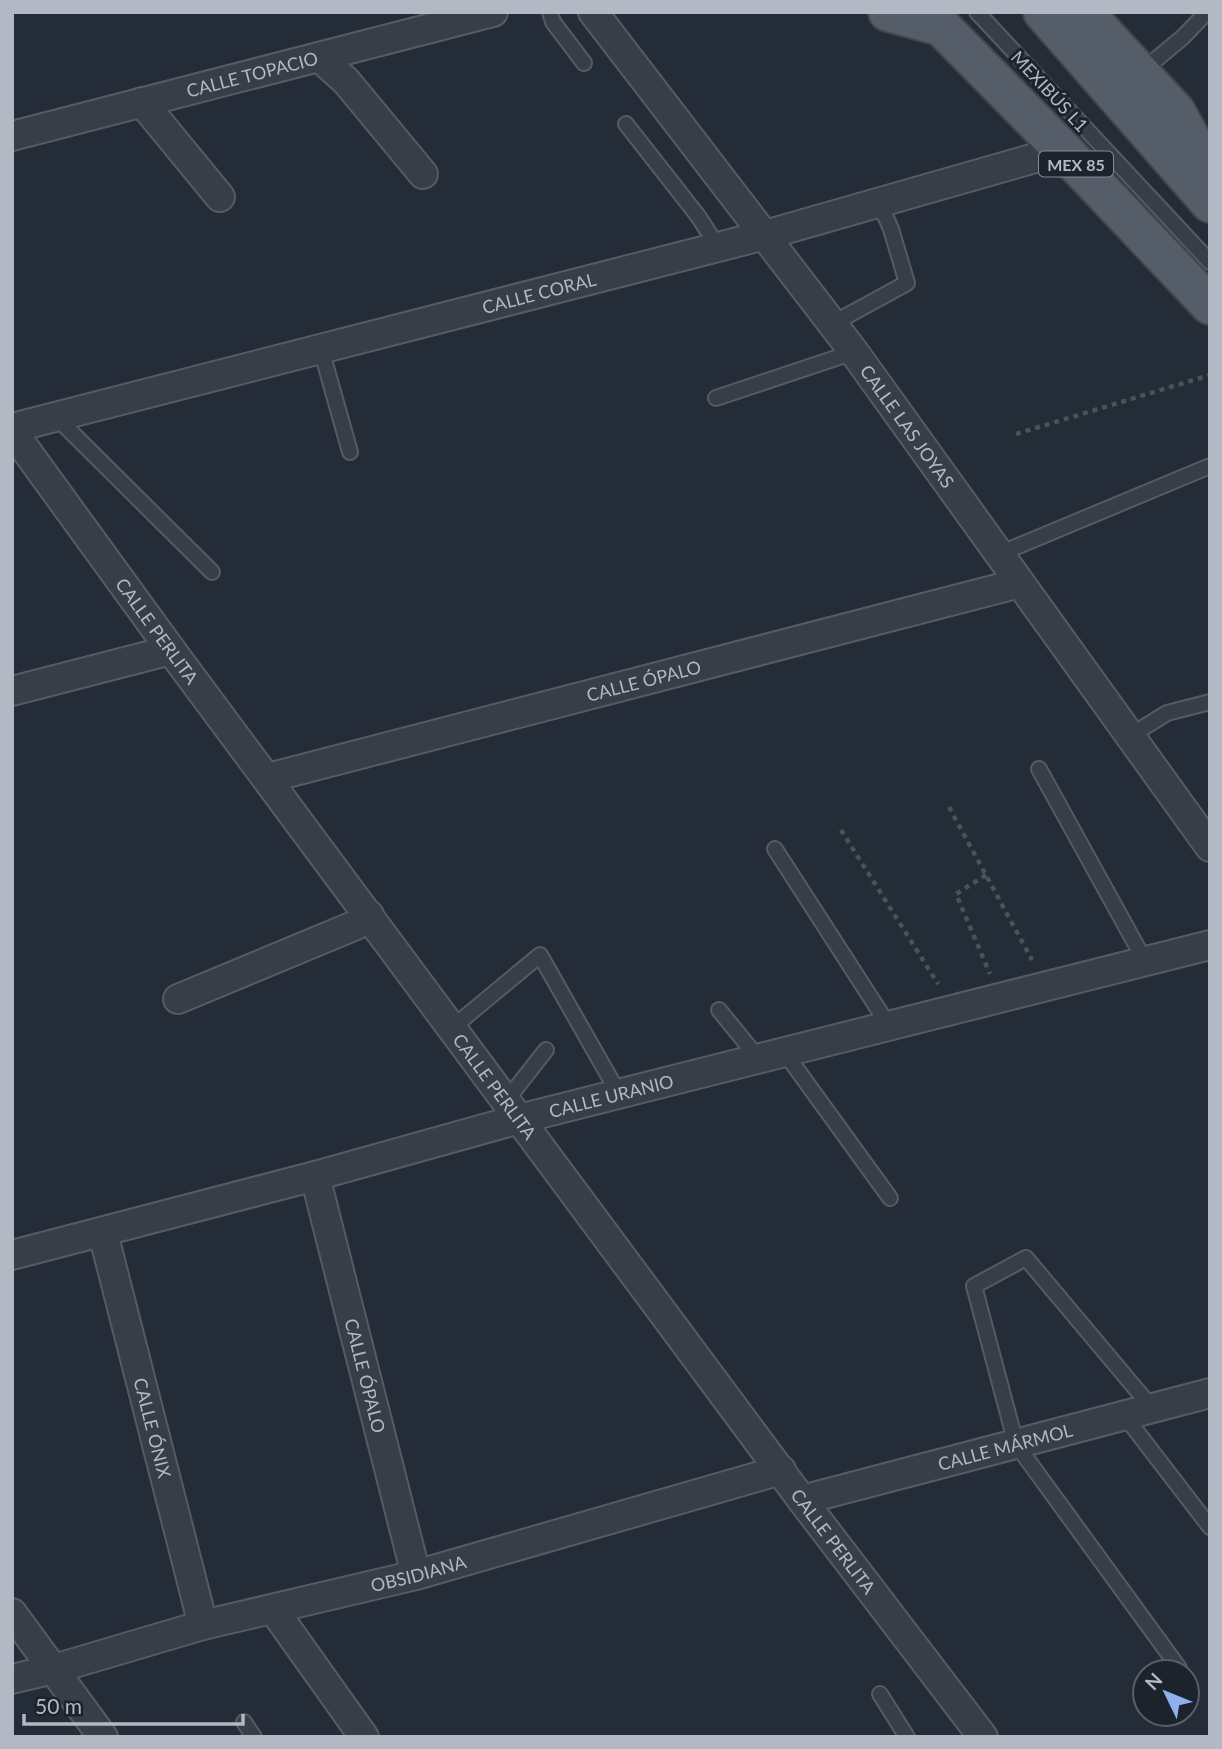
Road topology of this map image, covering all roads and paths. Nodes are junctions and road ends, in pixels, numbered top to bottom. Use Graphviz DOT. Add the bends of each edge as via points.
graph roads {
  1 [pos="493,12"];
  2 [pos="550,12"];
  3 [pos="593,12"];
  4 [pos="888,12"];
  5 [pos="977,12"];
  6 [pos="988,12"];
  7 [pos="1043,12"];
  8 [pos="1084,12"];
  9 [pos="1207,12"];
  10 [pos="933,19"];
  11 [pos="319,57"];
  12 [pos="584,63"];
  13 [pos="1140,73"];
  14 [pos="142,102"];
  15 [pos="626,124"];
  16 [pos="12,136"];
  17 [pos="1063,150"];
  18 [pos="423,174"];
  19 [pos="1210,174"];
  20 [pos="220,197"];
  21 [pos="879,202"];
  22 [pos="1210,203"];
  23 [pos="765,235"];
  24 [pos="718,247"];
  25 [pos="1210,247"];
  26 [pos="1210,262"];
  27 [pos="1210,305"];
  28 [pos="832,324"];
  29 [pos="321,349"];
  30 [pos="853,352"];
  31 [pos="1210,374"];
  32 [pos="716,398"];
  33 [pos="56,417"];
  34 [pos="12,430"];
  35 [pos="1016,434"];
  36 [pos="350,452"];
  37 [pos="1210,466"];
  38 [pos="999,554"];
  39 [pos="212,572"];
  40 [pos="1020,583"];
  41 [pos="171,650"];
  42 [pos="12,691"];
  43 [pos="1210,702"];
  44 [pos="1130,736"];
  45 [pos="1039,769"];
  46 [pos="268,778"];
  47 [pos="949,807"];
  48 [pos="841,830"];
  49 [pos="1210,847"];
  50 [pos="775,849"];
  51 [pos="986,875"];
  52 [pos="369,915"];
  53 [pos="1210,944"];
  54 [pos="1145,961"];
  55 [pos="1043,987"];
  56 [pos="999,998"];
  57 [pos="178,999"];
  58 [pos="719,1010"];
  59 [pos="951,1010"];
  60 [pos="889,1026"];
  61 [pos="452,1028"];
  62 [pos="546,1049"];
  63 [pos="772,1056"];
  64 [pos="619,1094"];
  65 [pos="513,1110"];
  66 [pos="315,1177"];
  67 [pos="890,1198"];
  68 [pos="103,1233"];
  69 [pos="12,1255"];
  70 [pos="1210,1393"];
  71 [pos="1152,1408"];
  72 [pos="1124,1415"];
  73 [pos="1016,1444"];
  74 [pos="782,1470"];
  75 [pos="802,1500"];
  76 [pos="1210,1527"];
  77 [pos="416,1575"];
  78 [pos="273,1609"];
  79 [pos="12,1613"];
  80 [pos="203,1625"];
  81 [pos="1172,1658"];
  82 [pos="54,1669"];
  83 [pos="12,1679"];
  84 [pos="880,1694"];
  85 [pos="244,1722"];
  86 [pos="103,1737"];
  87 [pos="254,1737"];
  88 [pos="364,1737"];
  89 [pos="907,1737"];
  90 [pos="984,1737"];
  1 -- 11 [label="street, CALLE TOPACIO"];
  2 -- 12 [label="lane"];
  3 -- 23 [label="street, CALLE LAS JOYAS"];
  4 -- 10 [label="main road"];
  5 -- 26 [label="lane, MEXIBÚS L1"];
  6 -- 25 [label="lane, MEXIBÚS L1"];
  7 -- 22 [label="main road"];
  8 -- 13 [label="main road"];
  9 -- 13 [label="lane"];
  10 -- 17 [label="main road, MEX 85"];
  11 -- 14 [label="street, CALLE TOPACIO"];
  11 -- 18 [label="street" via="346,82"];
  13 -- 19 [label="main road" via="1176,112"];
  14 -- 16 [label="street, CALLE TOPACIO"];
  14 -- 20 [label="street"];
  15 -- 24 [label="lane"];
  17 -- 21 [label="street, CALLE CORAL"];
  17 -- 27 [label="main road, MEX 85"];
  21 -- 23 [label="street, CALLE CORAL"];
  21 -- 28 [label="lane" via="907,283"];
  23 -- 24 [label="street, CALLE CORAL"];
  23 -- 28 [label="street, CALLE LAS JOYAS"];
  24 -- 29 [label="street, CALLE CORAL"];
  28 -- 30 [label="street, CALLE LAS JOYAS"];
  29 -- 33 [label="street, CALLE CORAL"];
  29 -- 36 [label="lane"];
  30 -- 32 [label="lane"];
  30 -- 38 [label="street, CALLE LAS JOYAS"];
  31 -- 35 [label="path"];
  33 -- 34 [label="street, CALLE CORAL"];
  33 -- 39 [label="lane"];
  34 -- 41 [label="street, CALLE PERLITA"];
  37 -- 38 [label="lane"];
  38 -- 40 [label="street, CALLE LAS JOYAS"];
  40 -- 44 [label="street, CALLE LAS JOYAS"];
  40 -- 46 [label="street, CALLE ÓPALO"];
  41 -- 42 [label="street"];
  41 -- 46 [label="street, CALLE PERLITA"];
  43 -- 44 [label="lane" via="1167,713"];
  44 -- 49 [label="street, CALLE LAS JOYAS"];
  45 -- 54 [label="lane"];
  46 -- 52 [label="street, CALLE PERLITA"];
  47 -- 51 [label="path"];
  48 -- 59 [label="path"];
  50 -- 60 [label="lane"];
  51 -- 55 [label="path"];
  51 -- 56 [label="path" via="956,894"];
  52 -- 57 [label="street" via="356,925"];
  52 -- 61 [label="street, CALLE PERLITA"];
  53 -- 54 [label="street, CALLE URANIO"];
  54 -- 55 [label="street, CALLE URANIO"];
  55 -- 56 [label="street, CALLE URANIO"];
  56 -- 59 [label="street, CALLE URANIO"];
  58 -- 63 [label="lane"];
  59 -- 60 [label="street, CALLE URANIO"];
  60 -- 63 [label="street, CALLE URANIO"];
  61 -- 64 [label="lane" via="540,956"];
  61 -- 65 [label="street, CALLE PERLITA"];
  62 -- 65 [label="lane"];
  63 -- 64 [label="street, CALLE URANIO"];
  63 -- 67 [label="lane"];
  64 -- 65 [label="street, CALLE URANIO"];
  65 -- 66 [label="street, CALLE URANIO"];
  65 -- 74 [label="street, CALLE PERLITA"];
  66 -- 68 [label="street, CALLE URANIO"];
  66 -- 77 [label="street, CALLE ÓPALO"];
  68 -- 69 [label="street, CALLE URANIO"];
  68 -- 80 [label="street, CALLE ÓNIX"];
  70 -- 71 [label="street, CALLE MÁRMOL"];
  71 -- 72 [label="street, CALLE MÁRMOL"];
  71 -- 73 [label="lane" via="1026,1258 974,1286"];
  72 -- 73 [label="street, CALLE MÁRMOL"];
  72 -- 76 [label="lane"];
  73 -- 75 [label="street, CALLE MÁRMOL"];
  73 -- 81 [label="lane"];
  74 -- 75 [label="street, CALLE PERLITA"];
  74 -- 77 [label="street, OBSIDIANA"];
  75 -- 90 [label="street, CALLE PERLITA"];
  77 -- 78 [label="street, OBSIDIANA"];
  78 -- 80 [label="street, OBSIDIANA"];
  78 -- 88 [label="street"];
  79 -- 82 [label="street"];
  80 -- 82 [label="street, OBSIDIANA"];
  82 -- 83 [label="street, OBSIDIANA"];
  82 -- 86 [label="street"];
  84 -- 89 [label="lane"];
  85 -- 87 [label="lane"];
}
